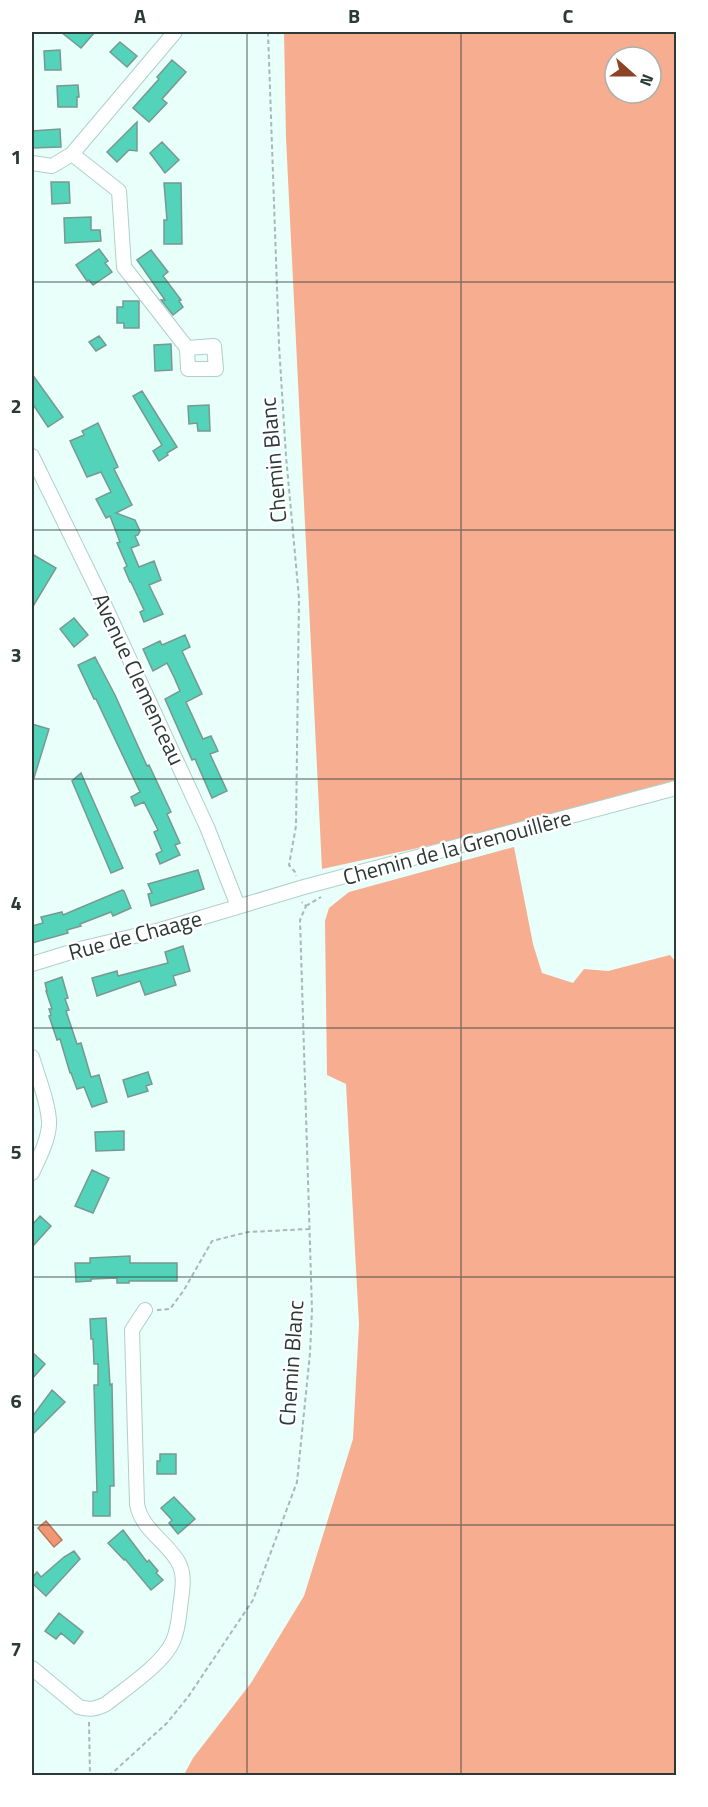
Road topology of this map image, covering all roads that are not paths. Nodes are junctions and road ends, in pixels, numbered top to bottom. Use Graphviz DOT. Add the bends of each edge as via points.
graph roads {
  1 [pos="174,32"];
  2 [pos="72,154"];
  3 [pos="32,163"];
  4 [pos="187,348"];
  5 [pos="32,456"];
  6 [pos="676,788"];
  7 [pos="238,906"];
  8 [pos="32,964"];
  9 [pos="32,1057"];
  10 [pos="32,1173"];
  11 [pos="145,1310"];
  12 [pos="32,1668"];
  1 -- 2 [label="street"];
  2 -- 3 [label="street" via="52,166"];
  2 -- 4 [label="street" via="119,191 124,267"];
  5 -- 7 [label="street, Avenue Clemenceau" via="207,827"];
  6 -- 7 [label="street, Chemin de la Grenouillère"];
  7 -- 8 [label="street, Rue de Chaage"];
  9 -- 10 [label="street" via="49,1126"];
  11 -- 12 [label="street" via="132,1330 136,1504 139,1515 182,1570 184,1584 177,1629 172,1644 154,1666 98,1708 79,1707"];
}
